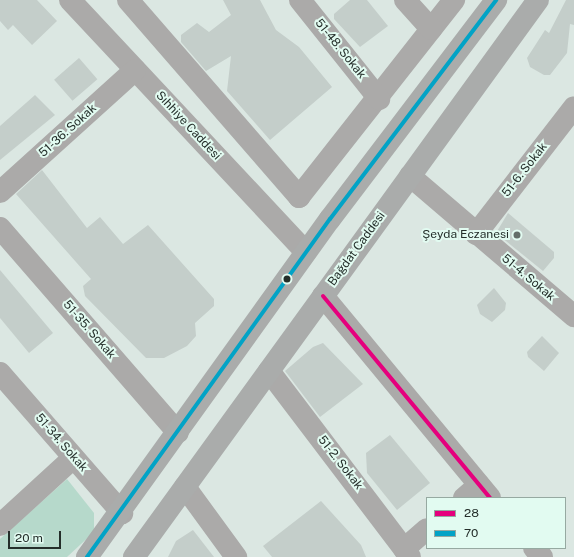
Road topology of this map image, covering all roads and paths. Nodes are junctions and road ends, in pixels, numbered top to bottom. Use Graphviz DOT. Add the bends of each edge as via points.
graph roads {
  1 [pos="70,0"];
  2 [pos="128,0"];
  3 [pos="300,0"];
  4 [pos="405,0"];
  5 [pos="454,0"];
  6 [pos="496,0"];
  7 [pos="538,0"];
  8 [pos="430,30"];
  9 [pos="136,70"];
  10 [pos="380,99"];
  11 [pos="574,107"];
  12 [pos="410,176"];
  13 [pos="0,192"];
  14 [pos="0,228"];
  15 [pos="476,234"];
  16 [pos="306,252"];
  17 [pos="323,296"];
  18 [pos="574,316"];
  19 [pos="269,371"];
  20 [pos="0,373"];
  21 [pos="178,433"];
  22 [pos="74,458"];
  23 [pos="185,488"];
  24 [pos="478,494"];
  25 [pos="122,514"];
  26 [pos="0,525"];
  27 [pos="426,530"];
  28 [pos="535,549"];
  29 [pos="407,553"];
  30 [pos="88,557"];
  31 [pos="134,557"];
  32 [pos="236,557"];
  33 [pos="542,557"];
  1 -- 9 [label="street, Sıhhiye Caddesi"];
  2 -- 10 [label="street" via="299,197"];
  3 -- 10 [label="street, 51-48. Sokak"];
  4 -- 8 [label="street"];
  5 -- 8 [label="street"];
  6 -- 16 [label="main road"];
  7 -- 12 [label="main road, Bağdat Caddesi"];
  8 -- 10 [label="street"];
  9 -- 13 [label="street, 51-36. Sokak"];
  9 -- 16 [label="street, Sıhhiye Caddesi"];
  11 -- 15 [label="street, 51-6. Sokak"];
  12 -- 15 [label="street, 51-4. Sokak"];
  12 -- 17 [label="main road, Bağdat Caddesi"];
  14 -- 21 [label="street, 51-35. Sokak"];
  15 -- 18 [label="street, 51-4. Sokak"];
  16 -- 21 [label="main road"];
  17 -- 19 [label="main road, Bağdat Caddesi"];
  17 -- 24 [label="street"];
  19 -- 23 [label="main road, Bağdat Caddesi"];
  19 -- 29 [label="street, 51-2. Sokak"];
  20 -- 22 [label="street, 51-34. Sokak"];
  21 -- 25 [label="main road"];
  22 -- 25 [label="street, 51-34. Sokak"];
  22 -- 26 [label="street"];
  23 -- 31 [label="main road, Bağdat Caddesi"];
  23 -- 32 [label="street"];
  25 -- 30 [label="main road"];
  27 -- 29 [label="street"];
  28 -- 33 [label="street"];
}
